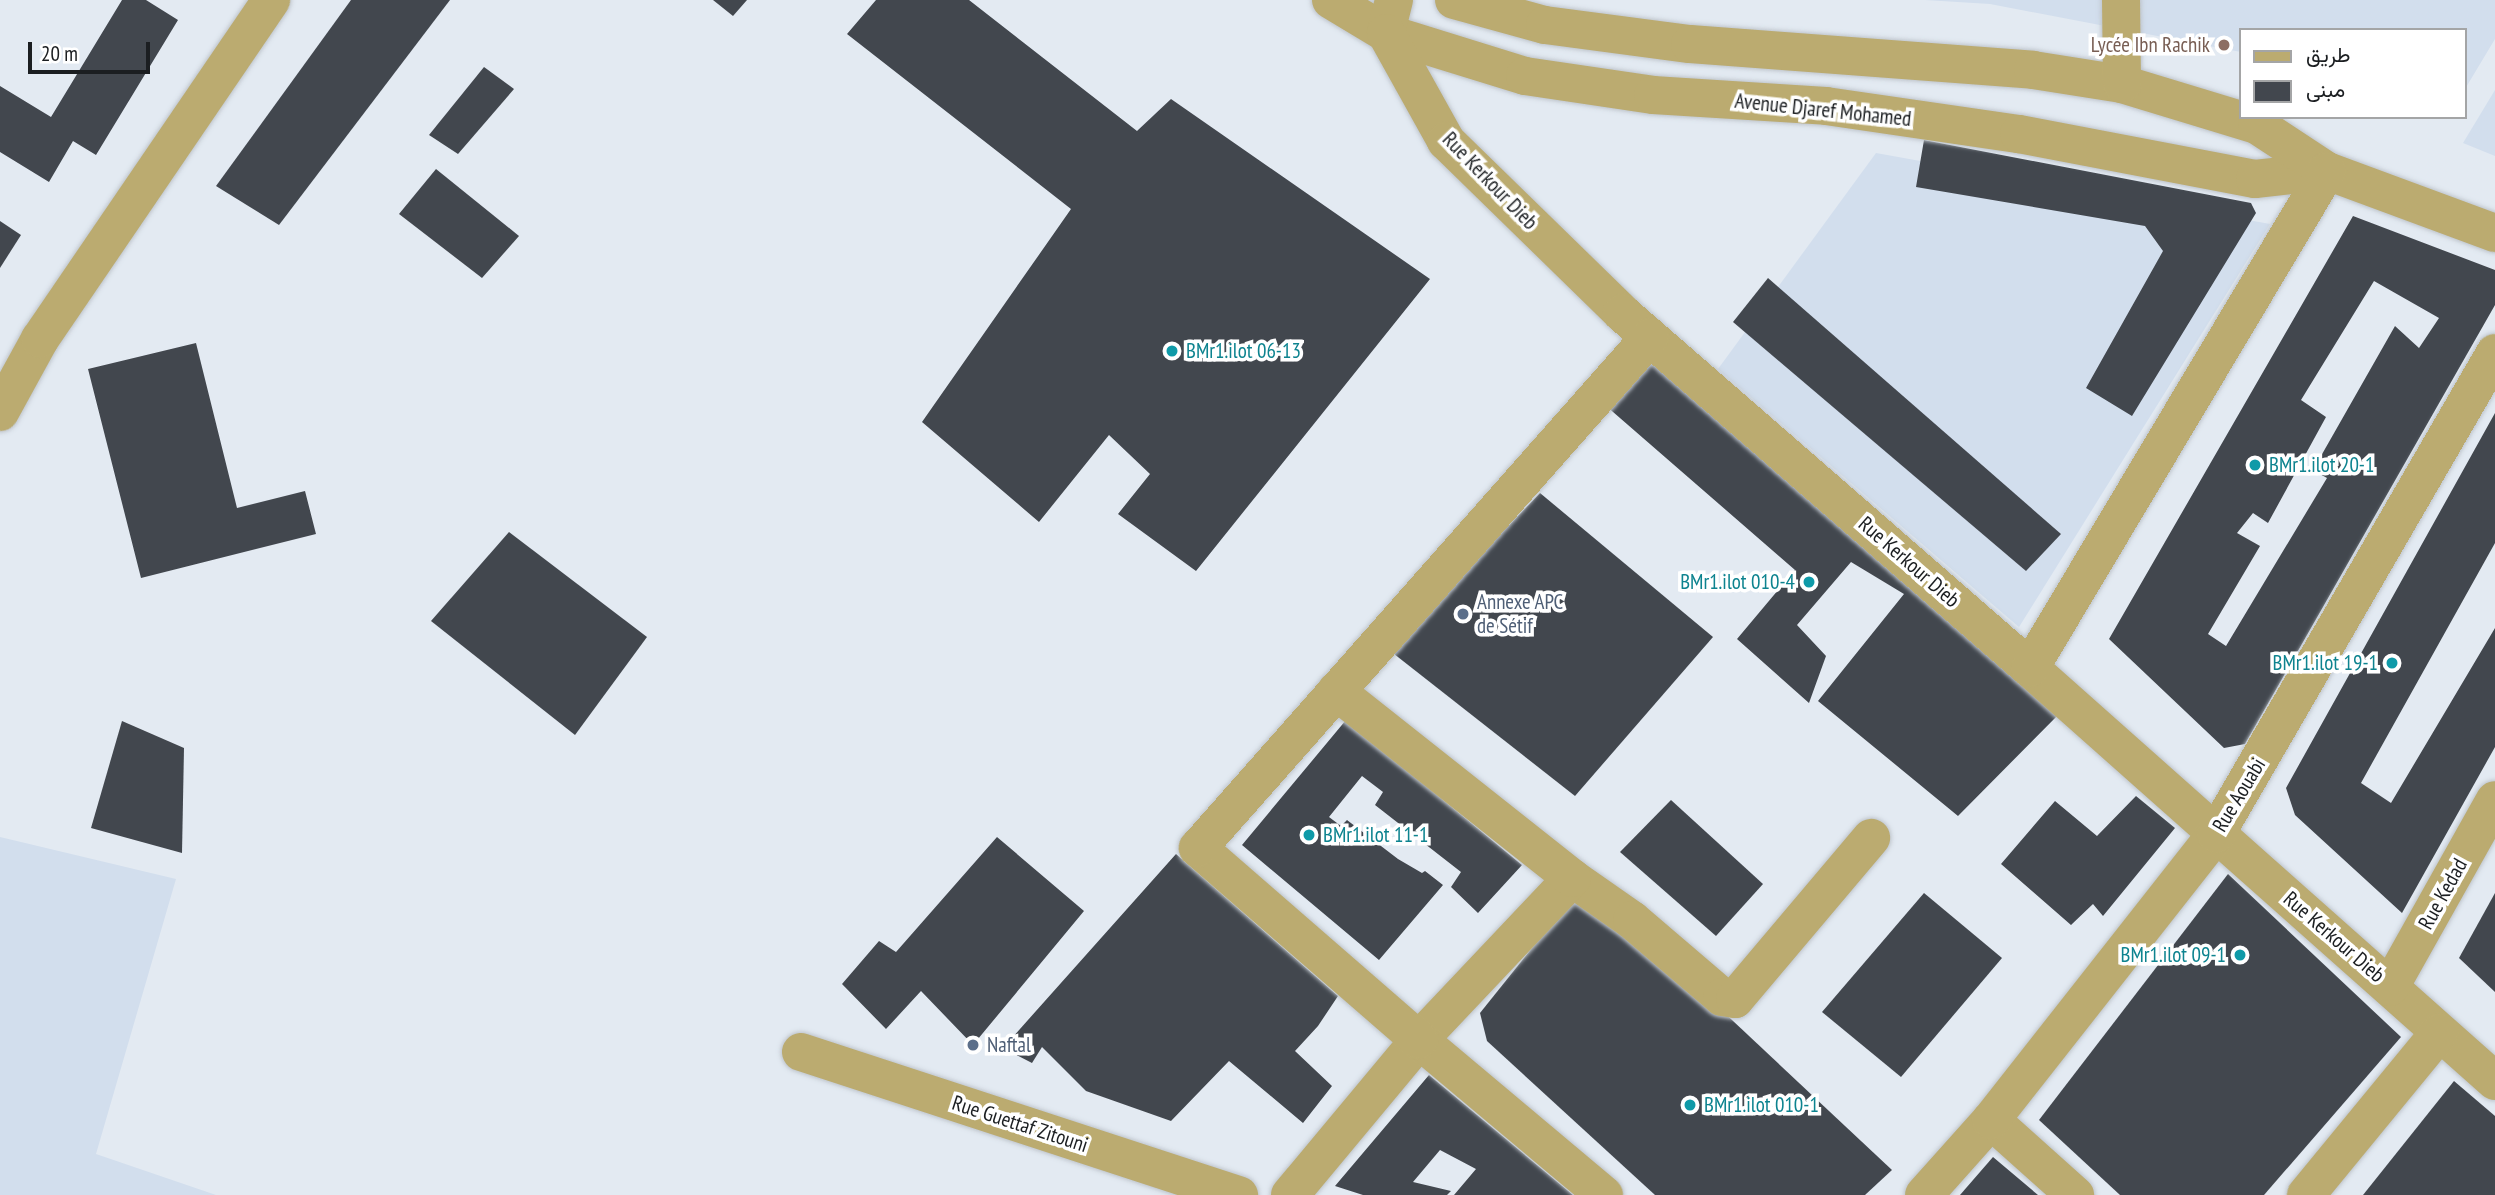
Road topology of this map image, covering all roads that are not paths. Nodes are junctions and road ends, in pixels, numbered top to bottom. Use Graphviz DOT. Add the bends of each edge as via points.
graph roads {
  1 [pos="271,0"];
  2 [pos="1331,0"];
  3 [pos="1454,0"];
  4 [pos="2122,0"];
  5 [pos="1390,16"];
  6 [pos="2122,84"];
  7 [pos="2327,171"];
  8 [pos="2495,233"];
  9 [pos="1650,337"];
  10 [pos="2495,353"];
  11 [pos="0,412"];
  12 [pos="2030,668"];
  13 [pos="1336,691"];
  14 [pos="2495,800"];
  15 [pos="2216,834"];
  16 [pos="1871,838"];
  17 [pos="1572,878"];
  18 [pos="2390,987"];
  19 [pos="2439,1033"];
  20 [pos="1419,1040"];
  21 [pos="801,1052"];
  22 [pos="2495,1081"];
  23 [pos="1990,1120"];
  24 [pos="1239,1195"];
  25 [pos="1290,1195"];
  26 [pos="1604,1195"];
  27 [pos="1923,1195"];
  28 [pos="2075,1195"];
  29 [pos="2306,1195"];
  1 -- 11 [label="street" via="40,339"];
  2 -- 5 [label="street, Avenue Djaref Mohamed"];
  3 -- 6 [label="street" via="1545,25 1689,44 2033,70"];
  4 -- 6 [label="street"];
  5 -- 7 [label="street, Avenue Djaref Mohamed" via="1525,76 1653,95 1826,106 2019,134 2255,179"];
  5 -- 9 [label="street, Rue Kerkour Dieb" via="1446,141"];
  6 -- 7 [label="street" via="2257,125"];
  7 -- 8 [label="street"];
  7 -- 12 [label="street"];
  9 -- 12 [label="street, Rue Kerkour Dieb"];
  9 -- 13 [label="street"];
  10 -- 15 [label="street, Rue Aouabi"];
  12 -- 15 [label="street, Rue Kerkour Dieb"];
  13 -- 17 [label="street"];
  13 -- 20 [label="street" via="1198,848"];
  14 -- 18 [label="street, Rue Kedad"];
  15 -- 18 [label="street, Rue Kerkour Dieb"];
  15 -- 23 [label="street, Rue Aouabi"];
  16 -- 17 [label="street" via="1735,999 1722,997 1632,920"];
  17 -- 20 [label="street"];
  18 -- 19 [label="street, Rue Kerkour Dieb"];
  19 -- 22 [label="street, Rue Kerkour Dieb"];
  19 -- 29 [label="street"];
  20 -- 25 [label="street"];
  20 -- 26 [label="street"];
  21 -- 24 [label="street, Rue Guettaf Zitouni"];
  23 -- 27 [label="street, Rue Aouabi"];
  23 -- 28 [label="street"];
}
